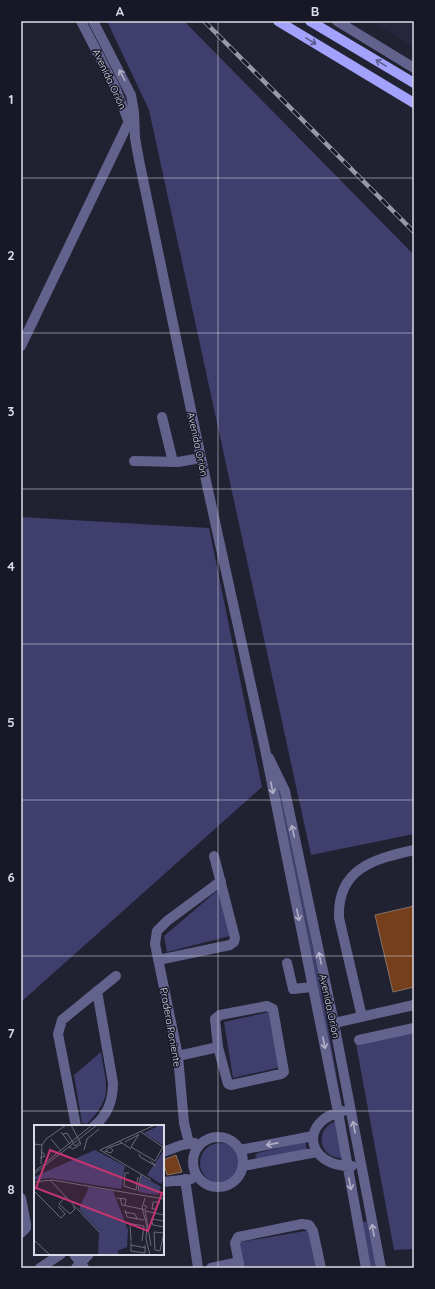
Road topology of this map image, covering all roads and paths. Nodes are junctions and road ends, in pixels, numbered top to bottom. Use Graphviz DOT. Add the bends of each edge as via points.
graph roads {
  1 [pos="81,21"];
  2 [pos="93,21"];
  3 [pos="278,21"];
  4 [pos="310,21"];
  5 [pos="337,21"];
  6 [pos="414,68"];
  7 [pos="414,83"];
  8 [pos="414,103"];
  9 [pos="134,112"];
  10 [pos="129,122"];
  11 [pos="135,138"];
  12 [pos="25,327"];
  13 [pos="21,346"];
  14 [pos="162,417"];
  15 [pos="201,458"];
  16 [pos="134,461"];
  17 [pos="173,462"];
  18 [pos="265,750"];
  19 [pos="414,850"];
  20 [pos="214,856"];
  21 [pos="221,881"];
  22 [pos="158,960"];
  23 [pos="286,963"];
  24 [pos="116,976"];
  25 [pos="312,987"];
  26 [pos="97,992"];
  27 [pos="414,1005"];
  28 [pos="362,1017"];
  29 [pos="334,1023"];
  30 [pos="414,1028"];
  31 [pos="359,1040"];
  32 [pos="218,1047"];
  33 [pos="178,1056"];
  34 [pos="351,1110"];
  35 [pos="338,1112"];
  36 [pos="76,1125"];
  37 [pos="95,1125"];
  38 [pos="314,1136"];
  39 [pos="189,1143"];
  40 [pos="201,1143"];
  41 [pos="240,1150"];
  42 [pos="164,1152"];
  43 [pos="317,1152"];
  44 [pos="360,1165"];
  45 [pos="243,1166"];
  46 [pos="347,1166"];
  47 [pos="198,1178"];
  48 [pos="185,1179"];
  49 [pos="164,1182"];
  50 [pos="21,1198"];
  51 [pos="24,1230"];
  52 [pos="60,1255"];
  53 [pos="74,1255"];
  54 [pos="88,1255"];
  55 [pos="240,1265"];
  56 [pos="80,1267"];
  57 [pos="40,1268"];
  58 [pos="198,1268"];
  59 [pos="210,1268"];
  60 [pos="321,1268"];
  61 [pos="366,1268"];
  62 [pos="381,1268"];
  1 -- 10 [label="street, Avenida Orión" via="115,87"];
  9 -- 2 [label="street, Avenida Orión, one-way" via="129,88"];
  3 -- 8 [label="main road, one-way"];
  7 -- 4 [label="main road, one-way"];
  5 -- 6 [label="street"];
  9 -- 10 [label="street"];
  9 -- 11 [label="street, Avenida Orión"];
  10 -- 11 [label="street, Avenida Orión"];
  10 -- 12 [label="street"];
  11 -- 15 [label="street, Avenida Orión"];
  12 -- 13 [label="street"];
  14 -- 17 [label="street"];
  15 -- 17 [label="street"];
  15 -- 18 [label="street, Avenida Orión"];
  16 -- 17 [label="street"];
  18 -- 25 [label="street, Avenida Orión, one-way"];
  29 -- 18 [label="street, Avenida Orión, one-way" via="285,791"];
  19 -- 28 [label="street" via="369,863 355,873 344,886 338,906 339,918"];
  20 -- 21 [label="street"];
  21 -- 22 [label="street, Pradera Poniente" via="166,921 155,935"];
  21 -- 22 [label="street" via="234,942"];
  22 -- 33 [label="street, Pradera Poniente"];
  23 -- 25 [label="street" via="293,989"];
  24 -- 26 [label="street"];
  25 -- 35 [label="street, Avenida Orión, one-way"];
  26 -- 36 [label="street" via="62,1020 58,1030"];
  26 -- 37 [label="street" via="113,1095 104,1116"];
  27 -- 28 [label="street"];
  28 -- 29 [label="street"];
  29 -- 34 [label="street, Avenida Orión"];
  30 -- 31 [label="street"];
  32 -- 32 [label="street" via="216,1017 271,1007 284,1072 229,1085"];
  32 -- 33 [label="street"];
  33 -- 39 [label="street, Pradera Poniente" via="184,1123"];
  34 -- 35 [label="street"];
  44 -- 34 [label="street, Avenida Orión, one-way"];
  35 -- 38 [label="street" via="319,1123"];
  35 -- 46 [label="street, Avenida Orión"];
  38 -- 41 [label="street, one-way"];
  38 -- 43 [label="street"];
  39 -- 40 [label="street"];
  39 -- 42 [label="street"];
  40 -- 41 [label="street" via="214,1137 221,1137 234,1143"];
  40 -- 47 [label="street" via="192,1160"];
  41 -- 45 [label="street"];
  43 -- 45 [label="street"];
  43 -- 46 [label="street" via="329,1163"];
  44 -- 46 [label="street"];
  62 -- 44 [label="street, Avenida Orión, one-way"];
  45 -- 47 [label="street" via="234,1181 224,1187 207,1185"];
  46 -- 61 [label="street, Avenida Orión, one-way"];
  47 -- 48 [label="street"];
  48 -- 49 [label="street"];
  48 -- 58 [label="street"];
  50 -- 51 [label="street"];
  52 -- 57 [label="street"];
  53 -- 56 [label="street"];
  54 -- 56 [label="street"];
  55 -- 59 [label="street"];
  55 -- 60 [label="street" via="235,1243 242,1236 306,1224 312,1231"];
}
